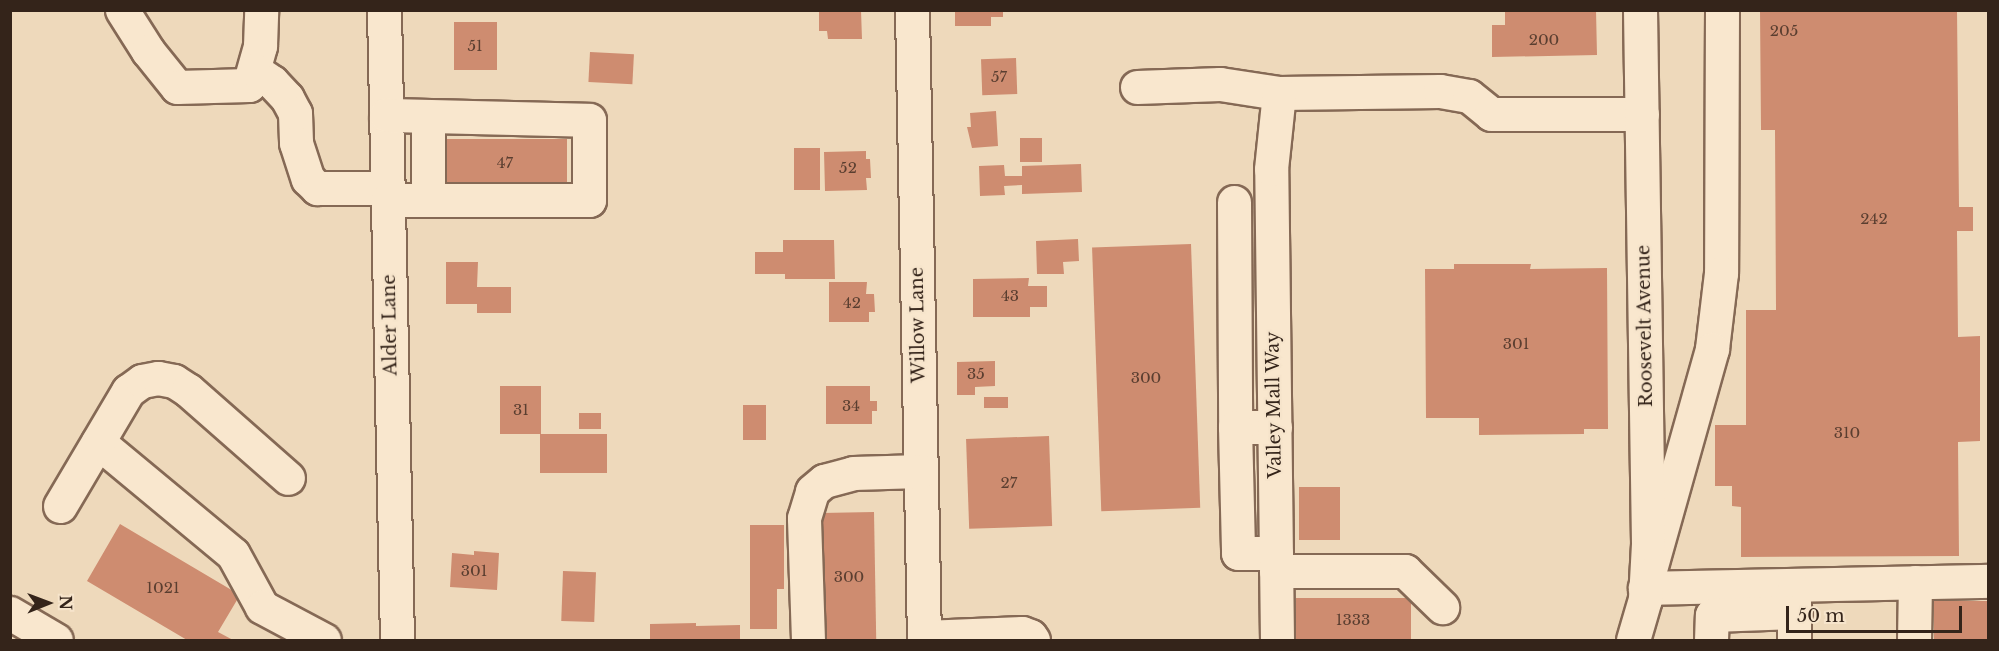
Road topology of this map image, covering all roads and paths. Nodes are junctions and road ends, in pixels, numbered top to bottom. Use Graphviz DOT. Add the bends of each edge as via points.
graph roads {
  1 [pos="122,10"];
  2 [pos="261,10"];
  3 [pos="384,10"];
  4 [pos="912,10"];
  5 [pos="1640,10"];
  6 [pos="1722,10"];
  7 [pos="254,70"];
  8 [pos="1137,87"];
  9 [pos="1279,93"];
  10 [pos="1642,114"];
  11 [pos="386,115"];
  12 [pos="428,117"];
  13 [pos="1272,184"];
  14 [pos="388,194"];
  15 [pos="428,199"];
  16 [pos="1275,427"];
  17 [pos="1235,428"];
  18 [pos="98,442"];
  19 [pos="921,471"];
  20 [pos="288,478"];
  21 [pos="60,506"];
  22 [pos="1276,562"];
  23 [pos="1989,581"];
  24 [pos="1915,582"];
  25 [pos="1645,588"];
  26 [pos="1442,607"];
  27 [pos="1794,612"];
  28 [pos="10,613"];
  29 [pos="924,639"];
  30 [pos="56,640"];
  31 [pos="324,640"];
  32 [pos="397,640"];
  33 [pos="808,640"];
  34 [pos="1034,640"];
  35 [pos="1277,640"];
  36 [pos="1634,640"];
  37 [pos="1711,640"];
  38 [pos="1914,640"];
  1 -- 7 [label="street" via="177,87 249,84"];
  2 -- 7 [label="street" via="260,46"];
  3 -- 11 [label="street, Alder Lane"];
  4 -- 19 [label="street, Willow Lane"];
  5 -- 10 [label="street, Roosevelt Avenue"];
  6 -- 25 [label="street" via="1721,273 1712,349"];
  7 -- 14 [label="street" via="287,98 295,113 296,143 308,179 317,188"];
  8 -- 9 [label="street" via="1220,84"];
  9 -- 10 [label="street" via="1440,91 1469,96 1491,114"];
  9 -- 13 [label="street, Valley Mall Way"];
  10 -- 25 [label="street, Roosevelt Avenue" via="1648,543"];
  11 -- 12 [label="street"];
  11 -- 14 [label="street, Alder Lane"];
  12 -- 15 [label="street"];
  12 -- 15 [label="street" via="589,120 589,200"];
  13 -- 16 [label="street, Valley Mall Way"];
  13 -- 17 [label="street" via="1225,203"];
  14 -- 15 [label="street"];
  14 -- 32 [label="street, Alder Lane"];
  16 -- 17 [label="street"];
  16 -- 22 [label="street, Valley Mall Way"];
  17 -- 22 [label="street" via="1238,554"];
  18 -- 20 [label="street" via="128,391 142,381 174,381"];
  18 -- 21 [label="street"];
  18 -- 31 [label="street" via="233,554 262,606"];
  19 -- 29 [label="street, Willow Lane"];
  19 -- 33 [label="street" via="853,472 825,481 812,491 804,518"];
  22 -- 26 [label="street" via="1405,571"];
  22 -- 35 [label="street, Valley Mall Way"];
  23 -- 24 [label="street"];
  24 -- 27 [label="street"];
  24 -- 38 [label="street"];
  25 -- 27 [label="street"];
  25 -- 36 [label="street, Roosevelt Avenue"];
  27 -- 37 [label="street" via="1712,615"];
  28 -- 30 [label="street"];
  29 -- 34 [label="street" via="1022,633"];
}
